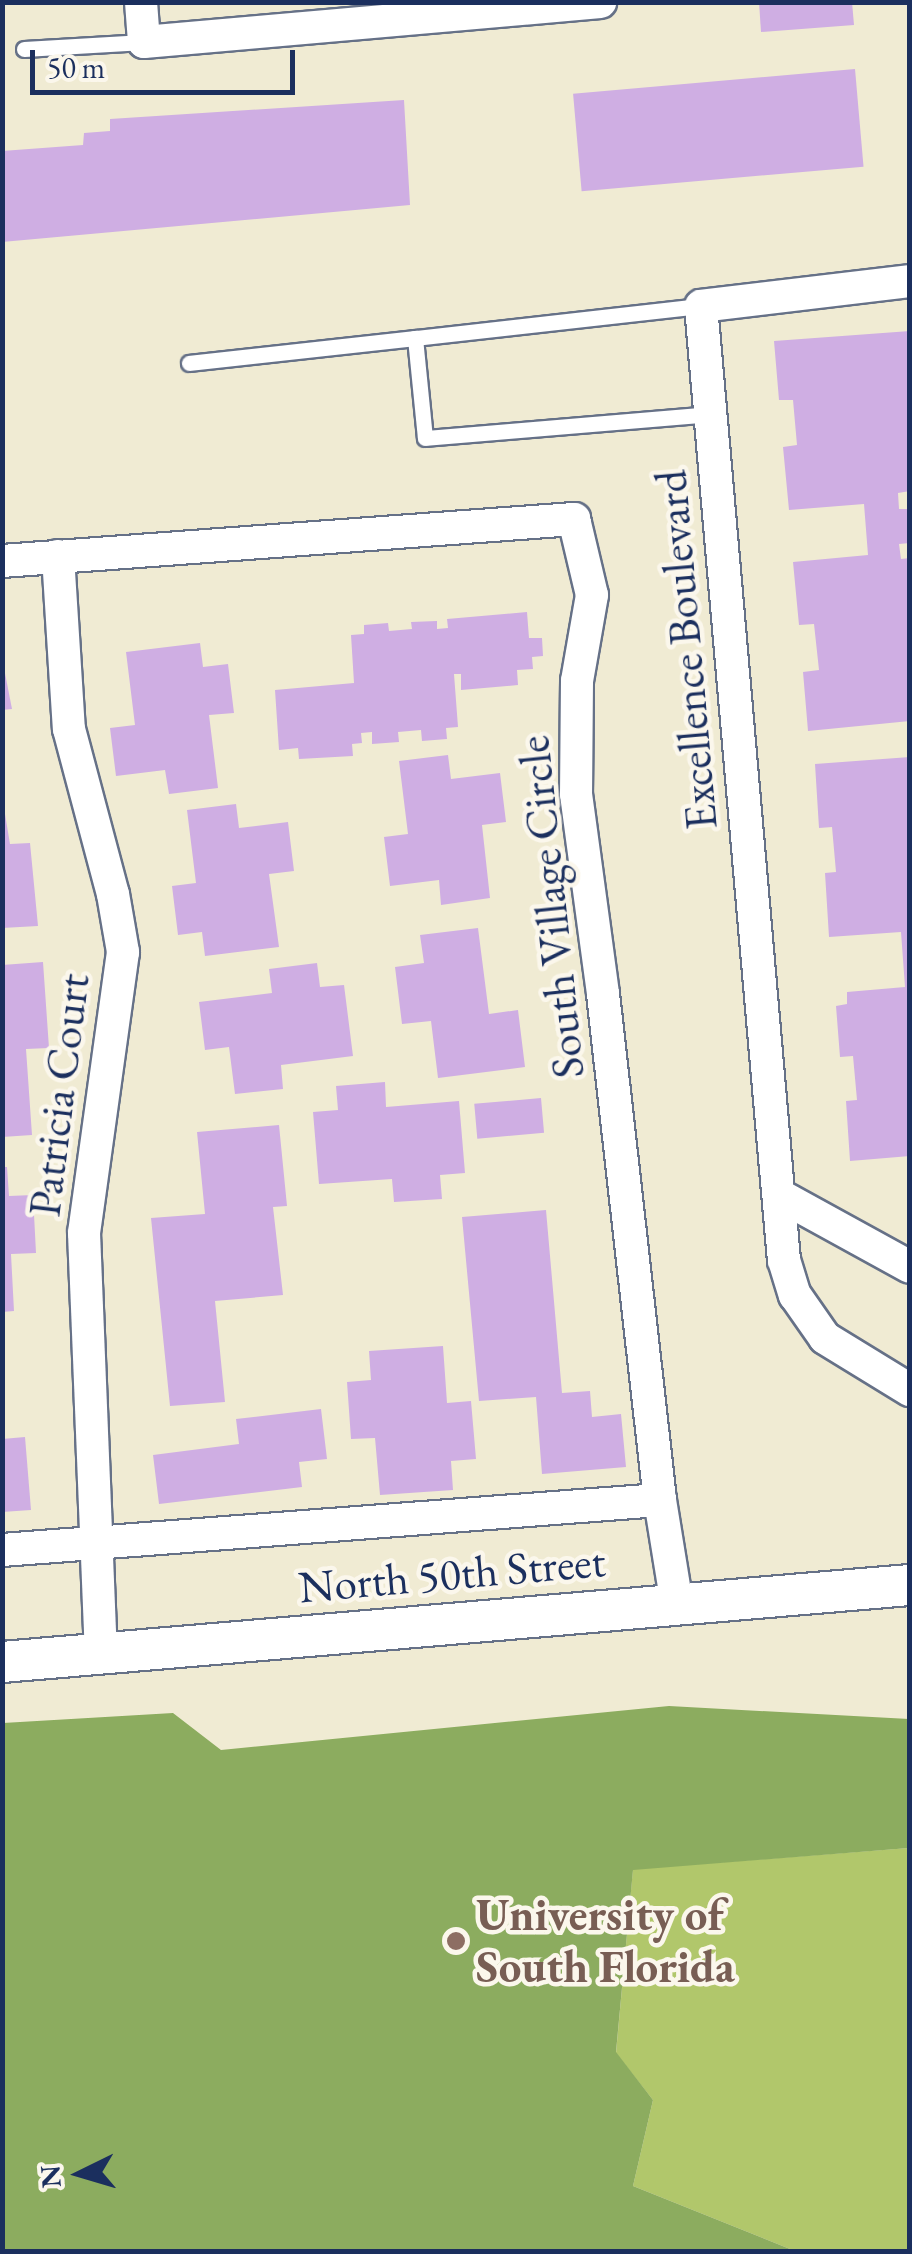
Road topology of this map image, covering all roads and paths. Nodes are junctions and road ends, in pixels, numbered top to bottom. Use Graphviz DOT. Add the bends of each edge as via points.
graph roads {
  1 [pos="141,2"];
  2 [pos="600,2"];
  3 [pos="144,42"];
  4 [pos="24,48"];
  5 [pos="910,281"];
  6 [pos="701,306"];
  7 [pos="415,338"];
  8 [pos="189,363"];
  9 [pos="710,414"];
  10 [pos="58,556"];
  11 [pos="2,561"];
  12 [pos="778,1195"];
  13 [pos="910,1267"];
  14 [pos="910,1390"];
  15 [pos="660,1500"];
  16 [pos="94,1541"];
  17 [pos="2,1550"];
  18 [pos="910,1586"];
  19 [pos="677,1605"];
  20 [pos="100,1653"];
  21 [pos="2,1662"];
  1 -- 3 [label="street"];
  2 -- 3 [label="street"];
  3 -- 4 [label="lane"];
  5 -- 6 [label="street"];
  6 -- 7 [label="lane"];
  6 -- 9 [label="street, Excellence Boulevard"];
  7 -- 8 [label="lane"];
  7 -- 9 [label="lane" via="425,438"];
  9 -- 12 [label="street, Excellence Boulevard"];
  10 -- 11 [label="street, South Village Circle"];
  10 -- 15 [label="street, South Village Circle" via="574,519 592,595 577,681 576,794"];
  10 -- 16 [label="street, Patricia Court" via="69,729 123,952 84,1233"];
  12 -- 13 [label="street"];
  12 -- 14 [label="street, Excellence Boulevard" via="795,1296 825,1338"];
  15 -- 16 [label="street"];
  15 -- 19 [label="street, South Village Circle"];
  16 -- 17 [label="street"];
  16 -- 20 [label="street, Patricia Court"];
  18 -- 19 [label="street, North 50th Street"];
  19 -- 20 [label="street, North 50th Street"];
  20 -- 21 [label="street, North 50th Street"];
}
